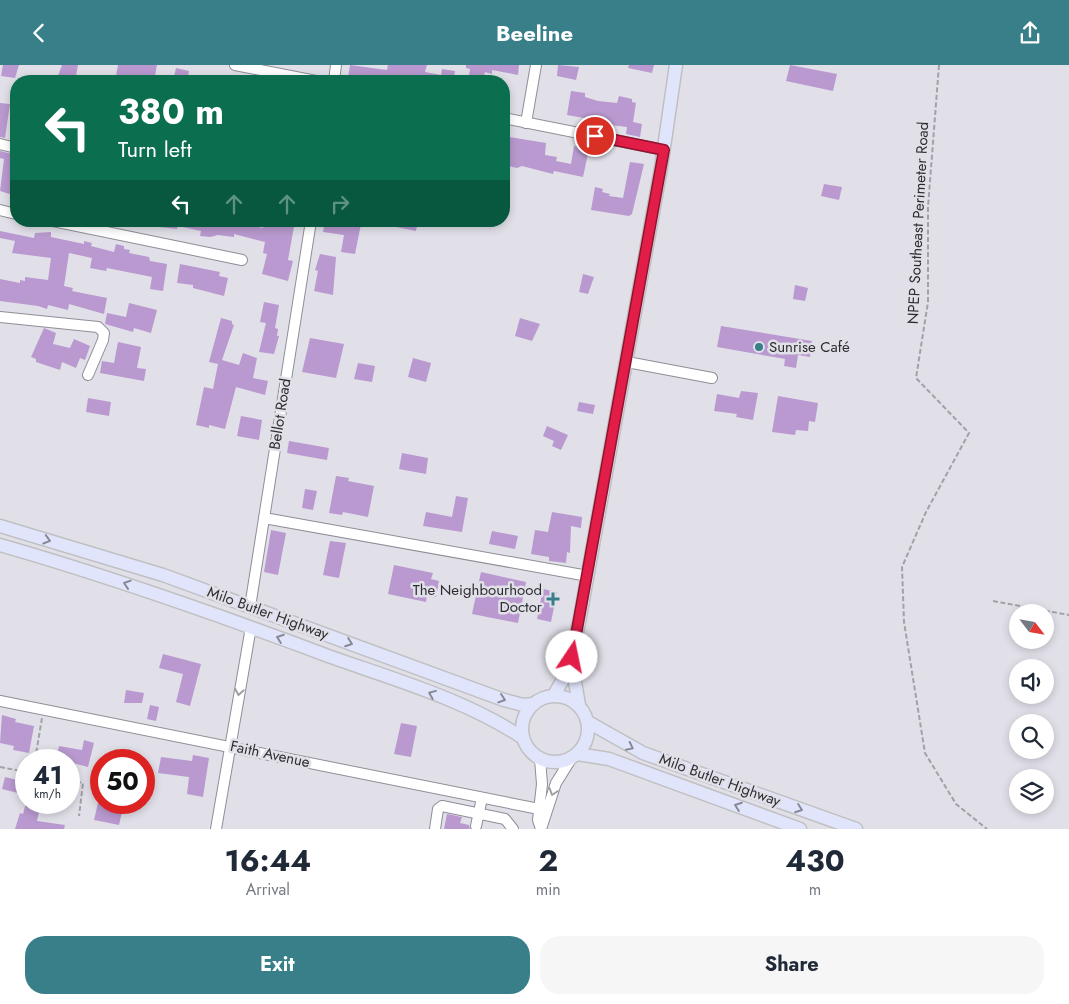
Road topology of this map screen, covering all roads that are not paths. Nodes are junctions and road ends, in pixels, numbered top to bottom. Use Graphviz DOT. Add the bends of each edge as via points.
graph roads {
  1 [pos="235,65"];
  2 [pos="536,65"];
  3 [pos="676,65"];
  4 [pos="286,75"];
  5 [pos="510,119"];
  6 [pos="526,123"];
  7 [pos="664,150"];
  8 [pos="82,227"];
  9 [pos="310,227"];
  10 [pos="242,260"];
  11 [pos="0,317"];
  12 [pos="627,362"];
  13 [pos="88,375"];
  14 [pos="712,377"];
  15 [pos="264,518"];
  16 [pos="0,526"];
  17 [pos="0,545"];
  18 [pos="588,576"];
  19 [pos="250,607"];
  20 [pos="251,627"];
  21 [pos="572,657"];
  22 [pos="554,695"];
  23 [pos="0,701"];
  24 [pos="533,704"];
  25 [pos="579,705"];
  26 [pos="588,722"];
  27 [pos="523,738"];
  28 [pos="229,745"];
  29 [pos="574,756"];
  30 [pos="540,759"];
  31 [pos="482,798"];
  32 [pos="539,809"];
  33 [pos="479,813"];
  34 [pos="476,826"];
  35 [pos="216,829"];
  36 [pos="435,829"];
  37 [pos="513,829"];
  38 [pos="541,829"];
  39 [pos="800,829"];
  40 [pos="856,829"];
  1 -- 4 [label="street"];
  2 -- 6 [label="street"];
  3 -- 7 [label="main road"];
  5 -- 6 [label="street"];
  6 -- 7 [label="street"];
  7 -- 12 [label="main road"];
  8 -- 10 [label="street"];
  9 -- 15 [label="street, Bellot Road"];
  11 -- 13 [label="street" via="98,327 104,333 103,340"];
  12 -- 14 [label="street"];
  12 -- 18 [label="main road"];
  15 -- 18 [label="street"];
  15 -- 19 [label="street, Bellot Road"];
  16 -- 19 [label="main road, Milo Butler Highway, one-way" via="154,572"];
  20 -- 17 [label="main road, Milo Butler Highway, one-way"];
  18 -- 21 [label="main road"];
  19 -- 24 [label="main road, Milo Butler Highway, one-way" via="504,700"];
  27 -- 20 [label="main road, Milo Butler Highway, one-way" via="501,723 468,709"];
  20 -- 28 [label="street, one-way"];
  21 -- 22 [label="main road"];
  21 -- 25 [label="main road"];
  22 -- 24 [label="main road"];
  22 -- 25 [label="main road"];
  23 -- 28 [label="street, Faith Avenue"];
  24 -- 27 [label="main road" via="523,720"];
  25 -- 26 [label="main road"];
  26 -- 29 [label="main road" via="587,740"];
  26 -- 40 [label="main road, Milo Butler Highway, one-way" via="643,753"];
  27 -- 30 [label="main road" via="529,751"];
  28 -- 31 [label="street, Faith Avenue"];
  28 -- 35 [label="street"];
  29 -- 30 [label="main road" via="552,762"];
  29 -- 38 [label="street, one-way" via="556,783"];
  39 -- 29 [label="main road, Milo Butler Highway, one-way" via="622,764 600,757"];
  30 -- 32 [label="street"];
  31 -- 32 [label="street, Faith Avenue"];
  31 -- 33 [label="street"];
  32 -- 38 [label="street"];
  33 -- 34 [label="street"];
  33 -- 36 [label="street" via="440,807"];
  33 -- 37 [label="street" via="505,819"];
}
